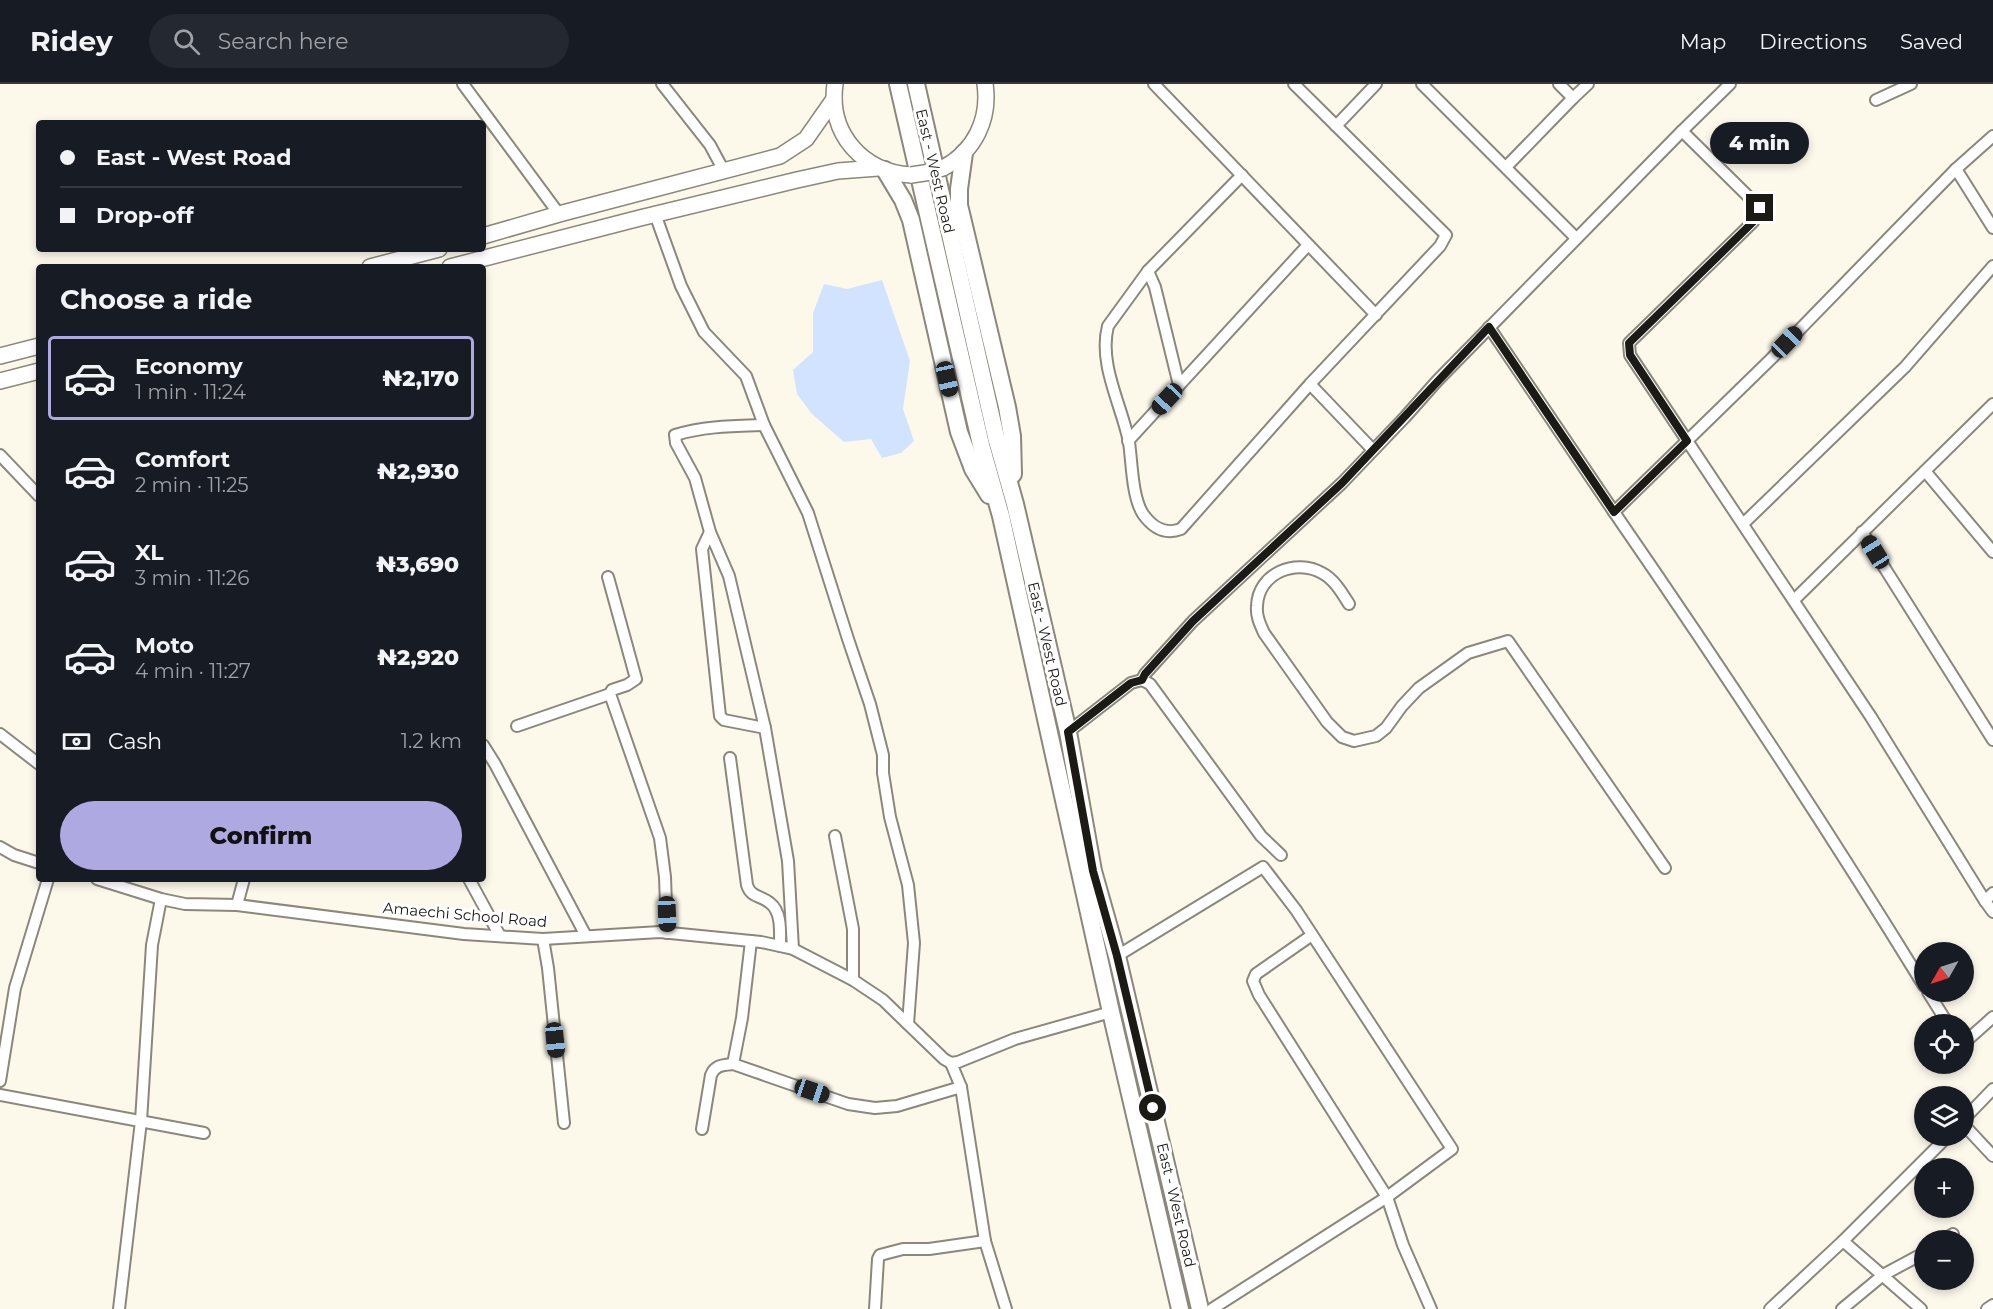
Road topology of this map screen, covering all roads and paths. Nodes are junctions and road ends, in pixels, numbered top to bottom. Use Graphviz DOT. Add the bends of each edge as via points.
graph roads {
  1 [pos="463,84"];
  2 [pos="662,84"];
  3 [pos="898,84"];
  4 [pos="916,84"];
  5 [pos="985,84"];
  6 [pos="1154,84"];
  7 [pos="1294,84"];
  8 [pos="1376,84"];
  9 [pos="1422,84"];
  10 [pos="1560,84"];
  11 [pos="1588,84"];
  12 [pos="1730,84"];
  13 [pos="1911,84"];
  14 [pos="835,91"];
  15 [pos="1573,98"];
  16 [pos="1876,100"];
  17 [pos="1336,126"];
  18 [pos="1682,131"];
  19 [pos="1993,136"];
  20 [pos="964,153"];
  21 [pos="1506,167"];
  22 [pos="881,169"];
  23 [pos="1956,169"];
  24 [pos="724,171"];
  25 [pos="1242,176"];
  26 [pos="559,214"];
  27 [pos="655,214"];
  28 [pos="1993,228"];
  29 [pos="486,235"];
  30 [pos="1576,238"];
  31 [pos="1308,245"];
  32 [pos="428,252"];
  33 [pos="382,264"];
  34 [pos="462,264"];
  35 [pos="1993,266"];
  36 [pos="1148,271"];
  37 [pos="1376,315"];
  38 [pos="1489,327"];
  39 [pos="36,347"];
  40 [pos="0,356"];
  41 [pos="36,372"];
  42 [pos="0,381"];
  43 [pos="1310,384"];
  44 [pos="1179,385"];
  45 [pos="1993,404"];
  46 [pos="764,425"];
  47 [pos="1128,441"];
  48 [pos="1687,441"];
  49 [pos="1373,450"];
  50 [pos="0,455"];
  51 [pos="1925,471"];
  52 [pos="36,493"];
  53 [pos="1015,504"];
  54 [pos="1614,512"];
  55 [pos="1001,516"];
  56 [pos="1743,524"];
  57 [pos="710,532"];
  58 [pos="1862,532"];
  59 [pos="1993,552"];
  60 [pos="608,577"];
  61 [pos="1794,600"];
  62 [pos="1349,604"];
  63 [pos="1142,680"];
  64 [pos="610,694"];
  65 [pos="517,726"];
  66 [pos="765,728"];
  67 [pos="1068,732"];
  68 [pos="0,734"];
  69 [pos="1993,740"];
  70 [pos="486,750"];
  71 [pos="730,758"];
  72 [pos="36,762"];
  73 [pos="835,836"];
  74 [pos="0,846"];
  75 [pos="1281,855"];
  76 [pos="36,862"];
  77 [pos="1665,868"];
  78 [pos="47,882"];
  79 [pos="107,882"];
  80 [pos="243,882"];
  81 [pos="471,882"];
  82 [pos="1989,897"];
  83 [pos="161,899"];
  84 [pos="237,905"];
  85 [pos="1993,912"];
  86 [pos="668,933"];
  87 [pos="1312,935"];
  88 [pos="500,936"];
  89 [pos="585,936"];
  90 [pos="543,939"];
  91 [pos="751,941"];
  92 [pos="780,946"];
  93 [pos="793,949"];
  94 [pos="1117,956"];
  95 [pos="1914,970"];
  96 [pos="853,980"];
  97 [pos="1111,1012"];
  98 [pos="1993,1017"];
  99 [pos="908,1024"];
  100 [pos="1974,1034"];
  101 [pos="951,1062"];
  102 [pos="733,1064"];
  103 [pos="0,1081"];
  104 [pos="961,1087"];
  105 [pos="1993,1089"];
  106 [pos="0,1095"];
  107 [pos="1974,1109"];
  108 [pos="141,1121"];
  109 [pos="564,1123"];
  110 [pos="702,1129"];
  111 [pos="204,1133"];
  112 [pos="1974,1136"];
  113 [pos="1938,1146"];
  114 [pos="1993,1156"];
  115 [pos="1387,1197"];
  116 [pos="985,1241"];
  117 [pos="1843,1241"];
  118 [pos="1914,1258"];
  119 [pos="1883,1275"];
  120 [pos="1993,1305"];
  121 [pos="119,1309"];
  122 [pos="874,1309"];
  123 [pos="1006,1309"];
  124 [pos="1180,1309"];
  125 [pos="1200,1309"];
  126 [pos="1212,1309"];
  127 [pos="1431,1309"];
  128 [pos="1770,1309"];
  129 [pos="1842,1309"];
  130 [pos="1921,1309"];
  131 [pos="1987,1309"];
  1 -- 26 [label="street"];
  2 -- 24 [label="street" via="710,145"];
  3 -- 55 [label="main road, East - West Road"];
  4 -- 53 [label="main road, East - West Road" via="996,437"];
  5 -- 20 [label="main road" via="982,125"];
  6 -- 25 [label="street"];
  7 -- 17 [label="street"];
  8 -- 17 [label="street"];
  9 -- 21 [label="street"];
  10 -- 15 [label="street"];
  11 -- 15 [label="street"];
  12 -- 18 [label="street"];
  13 -- 16 [label="street"];
  14 -- 22 [label="main road" via="837,118 848,142"];
  14 -- 24 [label="main road" via="814,128 795,147 780,156"];
  15 -- 21 [label="street"];
  17 -- 37 [label="street" via="1446,235"];
  18 -- 30 [label="street"];
  18 -- 48 [label="street" via="1760,208 1753,222 1629,343 1630,355"];
  19 -- 23 [label="street"];
  20 -- 22 [label="main road, bridge" via="930,172 911,175"];
  20 -- 53 [label="main road" via="959,205 1007,407"];
  21 -- 30 [label="street"];
  22 -- 27 [label="main road" via="838,171"];
  22 -- 55 [label="main road" via="903,200 911,220 966,453"];
  23 -- 28 [label="street"];
  23 -- 48 [label="street"];
  24 -- 26 [label="main road"];
  25 -- 31 [label="street"];
  25 -- 36 [label="street"];
  26 -- 29 [label="main road"];
  27 -- 34 [label="main road"];
  27 -- 46 [label="street" via="681,286 704,332 746,376"];
  30 -- 38 [label="street"];
  31 -- 37 [label="street"];
  31 -- 44 [label="street"];
  32 -- 33 [label="main road"];
  35 -- 56 [label="street" via="1905,367"];
  36 -- 44 [label="street"];
  36 -- 47 [label="street" via="1105,335 1109,372"];
  37 -- 43 [label="street"];
  38 -- 49 [label="street"];
  38 -- 54 [label="street"];
  39 -- 40 [label="main road"];
  41 -- 42 [label="main road"];
  43 -- 47 [label="street" via="1182,529 1171,533 1157,529 1142,512"];
  43 -- 49 [label="street"];
  44 -- 47 [label="street"];
  45 -- 51 [label="street"];
  46 -- 57 [label="street" via="691,430 675,435 695,478"];
  46 -- 99 [label="street" via="808,513 883,755 890,817 908,885 914,943"];
  48 -- 54 [label="street"];
  48 -- 56 [label="street"];
  49 -- 63 [label="street" via="1193,621"];
  50 -- 52 [label="street"];
  51 -- 58 [label="street"];
  51 -- 59 [label="street"];
  53 -- 67 [label="main road, East - West Road"];
  54 -- 95 [label="street" via="1701,638"];
  55 -- 97 [label="main road, East - West Road"];
  56 -- 61 [label="street"];
  57 -- 66 [label="street" via="729,576"];
  57 -- 66 [label="street" via="702,549 720,716"];
  58 -- 61 [label="street"];
  58 -- 69 [label="street"];
  60 -- 64 [label="street" via="636,679"];
  61 -- 82 [label="street"];
  62 -- 77 [label="street" via="1325,574 1311,567 1296,566 1270,578 1257,604 1264,633 1342,737 1354,741 1376,736 1433,677 1468,653 1508,641"];
  63 -- 67 [label="street" via="1131,683"];
  63 -- 75 [label="street" via="1150,684 1261,836"];
  64 -- 65 [label="street"];
  64 -- 86 [label="street" via="660,838"];
  66 -- 93 [label="street" via="788,861"];
  67 -- 94 [label="main road, East - West Road" via="1093,871"];
  68 -- 72 [label="street"];
  70 -- 89 [label="street"];
  71 -- 92 [label="street" via="747,885 753,895 776,910"];
  73 -- 96 [label="street" via="854,929"];
  74 -- 76 [label="street"];
  78 -- 103 [label="street" via="15,988"];
  79 -- 83 [label="street, Amaechi School Road"];
  80 -- 84 [label="street"];
  81 -- 88 [label="street"];
  82 -- 85 [label="street"];
  83 -- 84 [label="street, Amaechi School Road" via="185,904"];
  83 -- 108 [label="street" via="152,945"];
  84 -- 88 [label="street, Amaechi School Road"];
  86 -- 89 [label="street, Amaechi School Road"];
  86 -- 91 [label="street, Amaechi School Road"];
  87 -- 94 [label="street" via="1263,867"];
  87 -- 115 [label="street" via="1256,974 1253,981"];
  87 -- 115 [label="street" via="1452,1149"];
  88 -- 90 [label="street, Amaechi School Road"];
  89 -- 90 [label="street, Amaechi School Road"];
  90 -- 109 [label="street"];
  91 -- 92 [label="street, Amaechi School Road"];
  91 -- 102 [label="street"];
  92 -- 93 [label="street, Amaechi School Road"];
  93 -- 96 [label="street, Amaechi School Road"];
  94 -- 125 [label="main road, East - West Road"];
  96 -- 99 [label="street, Amaechi School Road" via="883,1000"];
  97 -- 101 [label="street" via="1014,1038"];
  97 -- 124 [label="main road, East - West Road"];
  98 -- 100 [label="street"];
  99 -- 101 [label="street, Amaechi School Road"];
  101 -- 104 [label="street"];
  102 -- 104 [label="street" via="848,1104 875,1108 897,1106"];
  102 -- 110 [label="street" via="713,1070"];
  104 -- 116 [label="street"];
  105 -- 107 [label="street"];
  106 -- 108 [label="street"];
  108 -- 111 [label="street"];
  108 -- 121 [label="street"];
  112 -- 114 [label="street"];
  113 -- 117 [label="street"];
  115 -- 126 [label="street"];
  115 -- 127 [label="street"];
  116 -- 122 [label="street" via="880,1255"];
  116 -- 123 [label="street"];
  117 -- 119 [label="street"];
  117 -- 128 [label="street"];
  118 -- 119 [label="street"];
  119 -- 129 [label="street"];
  119 -- 130 [label="street"];
  120 -- 131 [label="street"];
}
